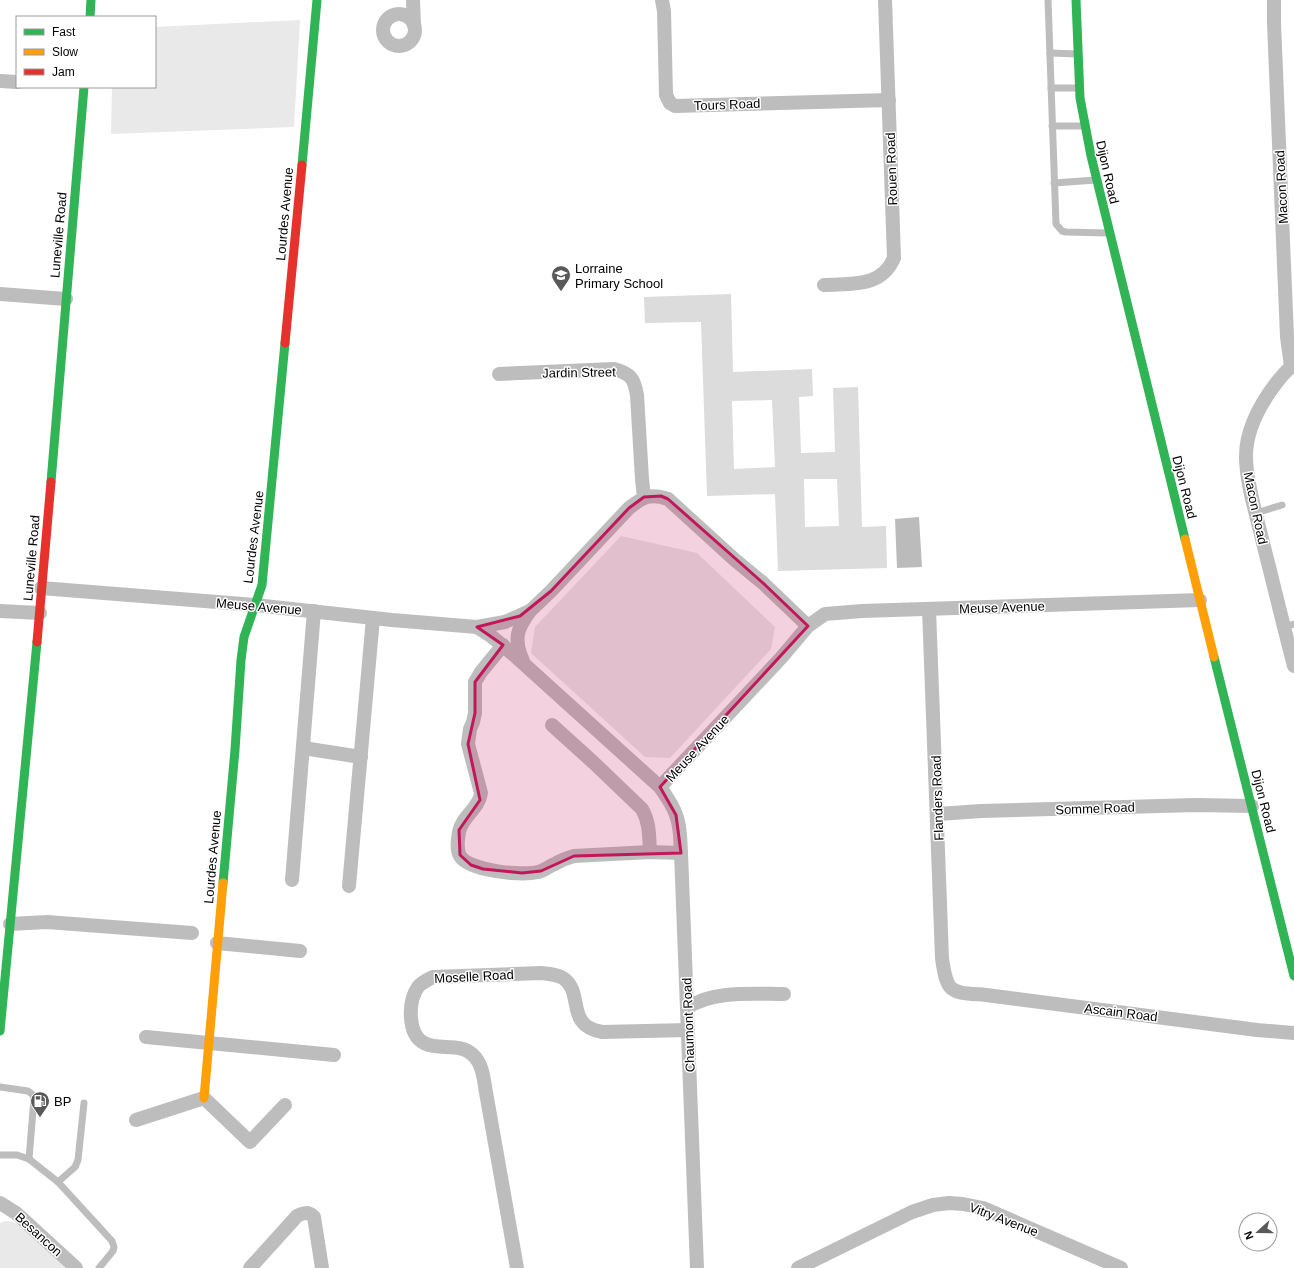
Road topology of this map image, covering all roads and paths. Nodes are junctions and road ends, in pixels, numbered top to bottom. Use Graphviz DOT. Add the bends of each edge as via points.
graph roads {
  1 [pos="91,0"];
  2 [pos="317,0"];
  3 [pos="413,0"];
  4 [pos="662,0"];
  5 [pos="885,0"];
  6 [pos="1048,0"];
  7 [pos="1076,0"];
  8 [pos="1274,0"];
  9 [pos="90,16"];
  10 [pos="414,25"];
  11 [pos="1050,53"];
  12 [pos="1078,54"];
  13 [pos="0,81"];
  14 [pos="16,82"];
  15 [pos="84,88"];
  16 [pos="1051,88"];
  17 [pos="1080,88"];
  18 [pos="889,100"];
  19 [pos="1052,126"];
  20 [pos="1085,126"];
  21 [pos="1096,180"];
  22 [pos="1054,183"];
  23 [pos="1110,233"];
  24 [pos="824,285"];
  25 [pos="0,294"];
  26 [pos="66,298"];
  27 [pos="1293,366"];
  28 [pos="499,374"];
  29 [pos="644,497"];
  30 [pos="1282,505"];
  31 [pos="1256,513"];
  32 [pos="41,588"];
  33 [pos="1200,600"];
  34 [pos="255,605"];
  35 [pos="929,609"];
  36 [pos="0,611"];
  37 [pos="530,611"];
  38 [pos="314,612"];
  39 [pos="40,613"];
  40 [pos="374,618"];
  41 [pos="1289,625"];
  42 [pos="808,626"];
  43 [pos="477,627"];
  44 [pos="503,645"];
  45 [pos="525,665"];
  46 [pos="1294,666"];
  47 [pos="552,725"];
  48 [pos="303,748"];
  49 [pos="361,757"];
  50 [pos="660,787"];
  51 [pos="1252,806"];
  52 [pos="938,814"];
  53 [pos="650,852"];
  54 [pos="681,853"];
  55 [pos="292,880"];
  56 [pos="349,886"];
  57 [pos="10,924"];
  58 [pos="192,933"];
  59 [pos="217,943"];
  60 [pos="300,950"];
  61 [pos="1294,976"];
  62 [pos="949,986"];
  63 [pos="784,994"];
  64 [pos="687,1008"];
  65 [pos="0,1025"];
  66 [pos="688,1030"];
  67 [pos="1294,1033"];
  68 [pos="146,1037"];
  69 [pos="208,1044"];
  70 [pos="334,1055"];
  71 [pos="0,1087"];
  72 [pos="204,1098"];
  73 [pos="84,1103"];
  74 [pos="285,1105"];
  75 [pos="136,1120"];
  76 [pos="0,1154"];
  77 [pos="29,1159"];
  78 [pos="58,1182"];
  79 [pos="0,1203"];
  80 [pos="76,1268"];
  81 [pos="99,1268"];
  82 [pos="250,1268"];
  83 [pos="322,1268"];
  84 [pos="517,1268"];
  85 [pos="697,1268"];
  86 [pos="798,1268"];
  87 [pos="1121,1268"];
  1 -- 9 [label="street"];
  2 -- 34 [label="street, Lourdes Avenue" via="265,561 262,585"];
  3 -- 10 [label="street"];
  4 -- 18 [label="street, Tours Road" via="666,95 675,106"];
  5 -- 18 [label="street, Rouen Road"];
  6 -- 11 [label="lane"];
  7 -- 12 [label="street, Dijon Road"];
  8 -- 27 [label="street, Macon Road" via="1287,337"];
  11 -- 12 [label="lane"];
  11 -- 16 [label="lane"];
  12 -- 17 [label="street, Dijon Road"];
  13 -- 14 [label="street"];
  15 -- 26 [label="street, Luneville Road"];
  16 -- 17 [label="lane"];
  16 -- 19 [label="lane"];
  17 -- 20 [label="street, Dijon Road"];
  18 -- 24 [label="street, Rouen Road" via="894,258 878,278"];
  19 -- 20 [label="lane"];
  19 -- 22 [label="lane"];
  20 -- 21 [label="street, Dijon Road"];
  21 -- 22 [label="lane"];
  21 -- 23 [label="street, Dijon Road"];
  22 -- 23 [label="lane" via="1056,224 1062,231"];
  23 -- 33 [label="street, Dijon Road"];
  25 -- 26 [label="street"];
  26 -- 32 [label="street, Luneville Road"];
  27 -- 31 [label="street, Macon Road" via="1266,396 1252,423 1247,440 1247,465"];
  28 -- 29 [label="street, Jardin Street" via="614,369 631,376 637,395"];
  29 -- 37 [label="street, Meuse Avenue" via="629,508"];
  29 -- 42 [label="street" via="661,496 668,499"];
  30 -- 31 [label="lane"];
  31 -- 41 [label="street, Macon Road"];
  32 -- 34 [label="street, Meuse Avenue"];
  32 -- 39 [label="street, Luneville Road"];
  33 -- 35 [label="street, Meuse Avenue"];
  33 -- 51 [label="street, Dijon Road"];
  34 -- 38 [label="street, Meuse Avenue"];
  34 -- 59 [label="street, Lourdes Avenue" via="244,637 241,660"];
  35 -- 42 [label="street, Meuse Avenue" via="825,614"];
  35 -- 52 [label="street, Flanders Road"];
  36 -- 39 [label="street"];
  37 -- 43 [label="street, Meuse Avenue" via="505,622"];
  37 -- 45 [label="street, Meuse Avenue" via="517,632 517,644"];
  38 -- 40 [label="street, Meuse Avenue"];
  38 -- 48 [label="street"];
  39 -- 57 [label="street, Luneville Road"];
  40 -- 43 [label="street, Meuse Avenue"];
  40 -- 49 [label="street"];
  41 -- 46 [label="street, Macon Road"];
  42 -- 50 [label="street, Meuse Avenue"];
  43 -- 44 [label="street, Meuse Avenue"];
  44 -- 45 [label="street, Meuse Avenue"];
  44 -- 53 [label="street" via="475,682 475,713 468,744 481,793 480,800 462,822 459,830 460,855 471,865 483,869 522,873 541,872 563,859 574,856"];
  45 -- 50 [label="street, Meuse Avenue"];
  47 -- 53 [label="street" via="642,809 649,827"];
  48 -- 49 [label="street"];
  48 -- 55 [label="street"];
  49 -- 56 [label="street"];
  50 -- 54 [label="street, Chaumont Road" via="676,815"];
  51 -- 52 [label="street, Somme Road" via="1164,806"];
  51 -- 61 [label="street, Dijon Road"];
  52 -- 62 [label="street, Flanders Road" via="942,958 944,975"];
  53 -- 54 [label="street"];
  54 -- 64 [label="street, Chaumont Road"];
  57 -- 58 [label="street" via="47,922"];
  57 -- 65 [label="street, Luneville Road"];
  59 -- 60 [label="street"];
  59 -- 69 [label="street, Lourdes Avenue"];
  62 -- 67 [label="street, Ascain Road" via="958,992"];
  63 -- 64 [label="street" via="712,997 695,1002"];
  64 -- 66 [label="street, Chaumont Road"];
  66 -- 84 [label="street, Moselle Road" via="594,1031 583,1024 578,1016 568,983 554,974 433,977 418,987 414,993 411,1014 414,1033 431,1046 468,1051 478,1061 482,1072"];
  66 -- 85 [label="street, Chaumont Road"];
  68 -- 69 [label="street"];
  69 -- 70 [label="street"];
  69 -- 72 [label="street, Lourdes Avenue"];
  71 -- 77 [label="lane" via="28,1091 34,1098"];
  72 -- 74 [label="street" via="250,1142"];
  72 -- 75 [label="street"];
  73 -- 78 [label="lane" via="78,1160 75,1167"];
  76 -- 77 [label="lane"];
  77 -- 78 [label="lane"];
  78 -- 81 [label="lane" via="112,1241 113,1251"];
  79 -- 80 [label="street, Besancon" via="16,1212"];
  82 -- 83 [label="street" via="297,1216 310,1213 314,1217"];
  86 -- 87 [label="street, Vitry Avenue" via="912,1212 949,1203 983,1208"];
}
